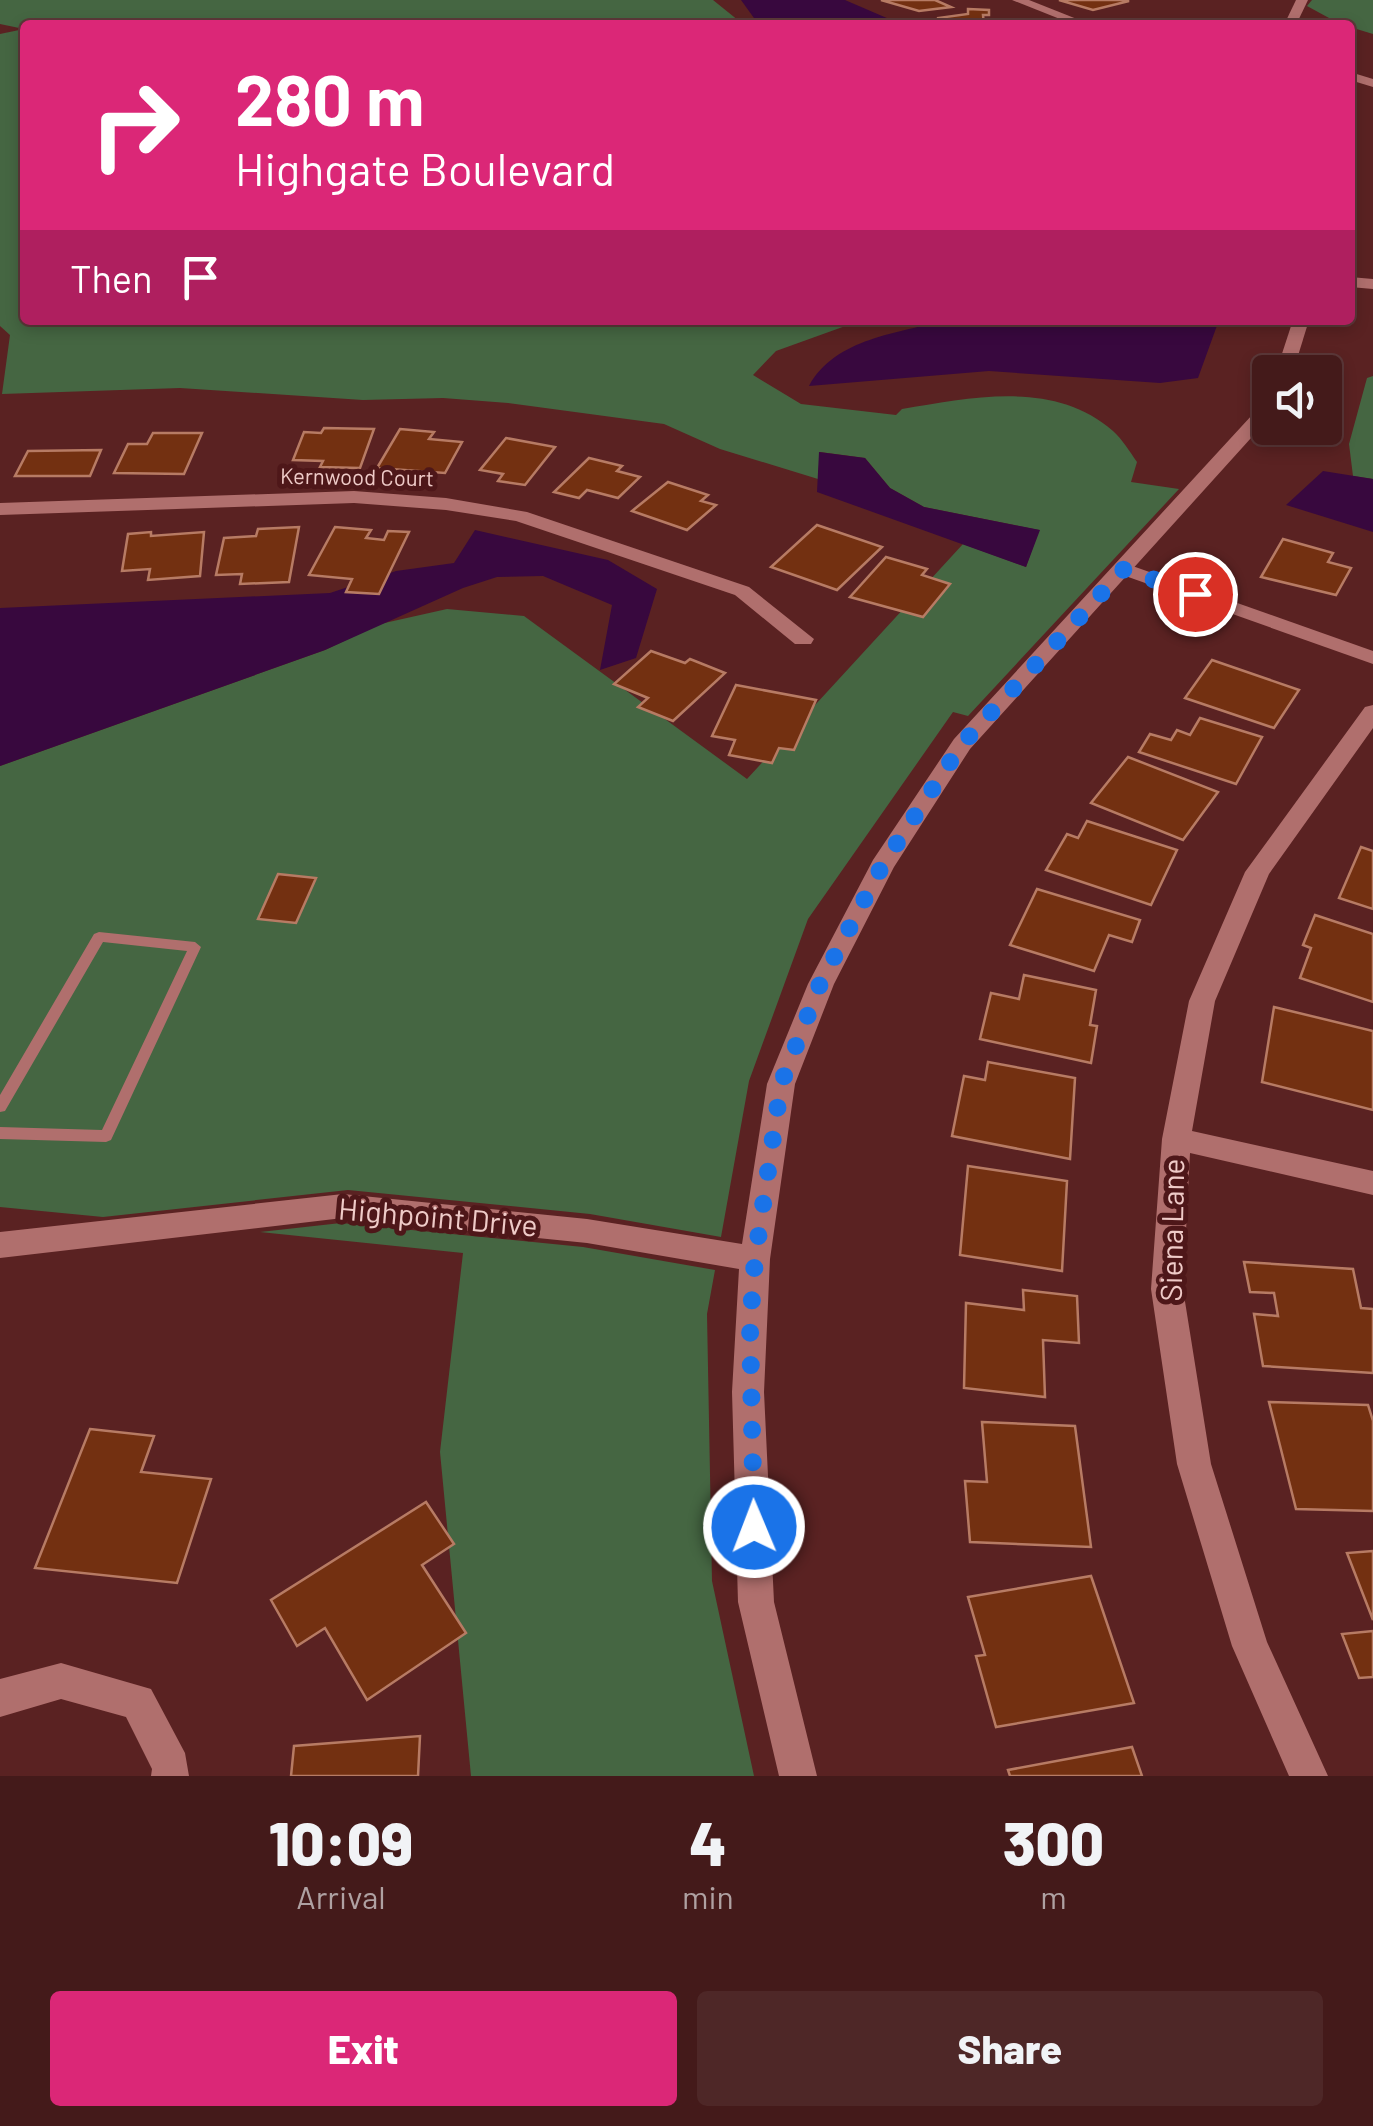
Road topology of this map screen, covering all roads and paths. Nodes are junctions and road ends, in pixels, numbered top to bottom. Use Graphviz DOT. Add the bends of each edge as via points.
graph roads {
  1 [pos="1018,0"];
  2 [pos="1072,20"];
  3 [pos="1299,325"];
  4 [pos="1290,355"];
  5 [pos="1252,426"];
  6 [pos="0,509"];
  7 [pos="1124,569"];
  8 [pos="802,638"];
  9 [pos="1373,658"];
  10 [pos="1373,712"];
  11 [pos="0,1107"];
  12 [pos="0,1133"];
  13 [pos="1176,1139"];
  14 [pos="1373,1183"];
  15 [pos="0,1245"];
  16 [pos="755,1259"];
  17 [pos="0,1698"];
  18 [pos="170,1776"];
  19 [pos="798,1776"];
  20 [pos="1308,1776"];
  1 -- 2 [label="street"];
  3 -- 4 [label="street"];
  5 -- 7 [label="street"];
  6 -- 8 [label="street, Kernwood Court" via="354,497 446,504 520,516 742,591"];
  7 -- 9 [label="street"];
  7 -- 16 [label="street" via="962,744 882,866 820,984 781,1084"];
  10 -- 13 [label="street, Siena Lane" via="1257,872 1202,1000"];
  11 -- 12 [label="lane" via="99,937 195,948 106,1136"];
  13 -- 14 [label="street"];
  13 -- 20 [label="street, Siena Lane" via="1166,1289 1194,1464 1250,1646"];
  15 -- 16 [label="street, Highpoint Drive" via="343,1206 587,1231"];
  16 -- 19 [label="street" via="748,1392 756,1602"];
  17 -- 18 [label="street" via="60,1681 138,1702"];
}
